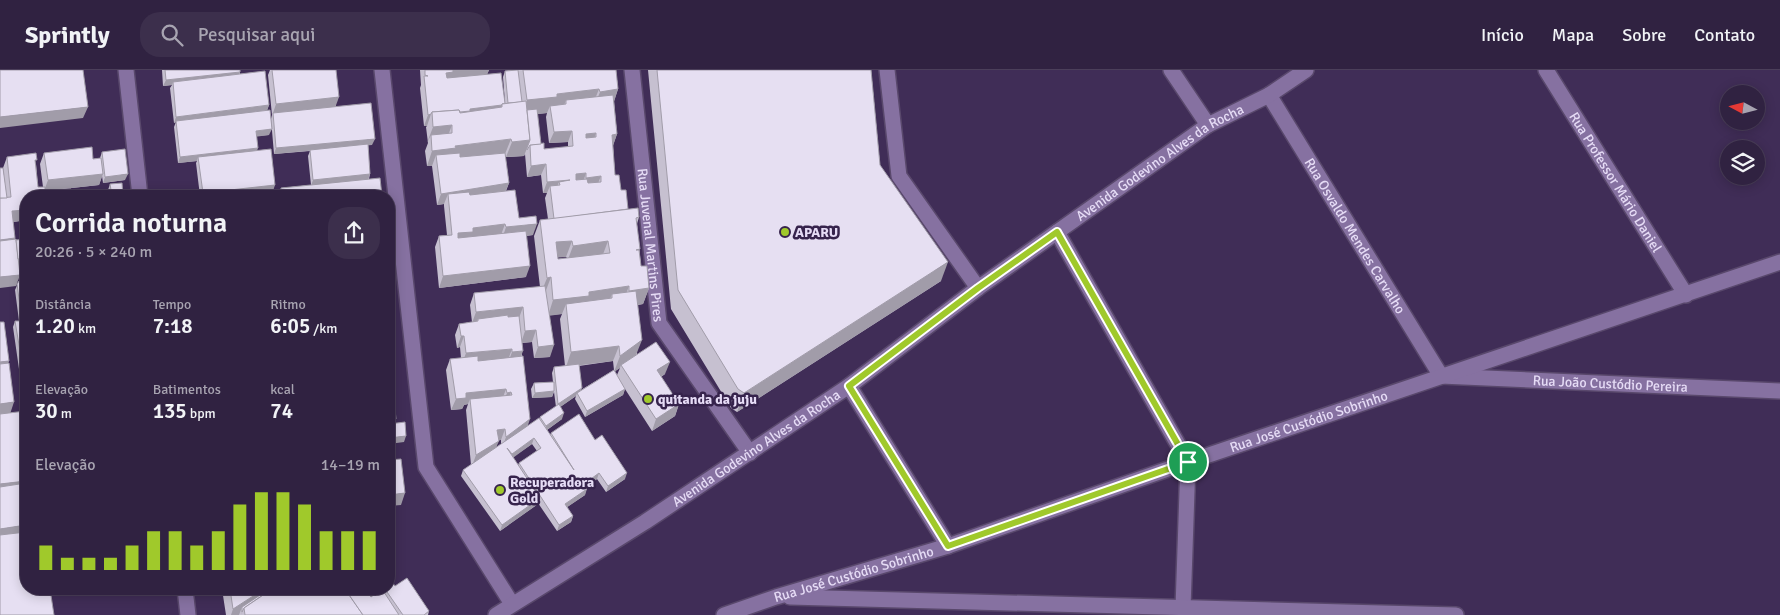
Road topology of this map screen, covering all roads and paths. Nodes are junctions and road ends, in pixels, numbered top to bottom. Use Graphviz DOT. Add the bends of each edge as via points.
graph roads {
  1 [pos="126,70"];
  2 [pos="382,70"];
  3 [pos="632,70"];
  4 [pos="887,70"];
  5 [pos="1171,70"];
  6 [pos="1306,70"];
  7 [pos="1546,70"];
  8 [pos="1269,95"];
  9 [pos="1208,124"];
  10 [pos="139,190"];
  11 [pos="1057,232"];
  12 [pos="1780,262"];
  13 [pos="978,288"];
  14 [pos="1686,295"];
  15 [pos="1441,376"];
  16 [pos="849,386"];
  17 [pos="1780,391"];
  18 [pos="750,453"];
  19 [pos="1188,462"];
  20 [pos="948,546"];
  21 [pos="186,595"];
  22 [pos="776,596"];
  23 [pos="512,604"];
  24 [pos="1183,608"];
  25 [pos="188,615"];
  26 [pos="496,615"];
  27 [pos="724,615"];
  28 [pos="1456,615"];
  1 -- 10 [label="street"];
  2 -- 23 [label="street" via="426,467"];
  3 -- 18 [label="street, Rua Juvenal Martins Pires" via="659,323"];
  4 -- 13 [label="street" via="899,176"];
  5 -- 9 [label="street"];
  6 -- 8 [label="street, Avenida Godevino Alves da Rocha"];
  7 -- 14 [label="street, Rua Professor Mário Daniel"];
  8 -- 9 [label="street, Avenida Godevino Alves da Rocha"];
  8 -- 15 [label="street, Rua Osvaldo Mendes Carvalho"];
  9 -- 11 [label="street, Avenida Godevino Alves da Rocha"];
  11 -- 13 [label="street, Avenida Godevino Alves da Rocha"];
  11 -- 19 [label="street"];
  12 -- 14 [label="street, Rua José Custódio Sobrinho"];
  13 -- 16 [label="street, Avenida Godevino Alves da Rocha"];
  14 -- 15 [label="street, Rua José Custódio Sobrinho"];
  15 -- 17 [label="street, Rua João Custódio Pereira"];
  15 -- 19 [label="street, Rua José Custódio Sobrinho"];
  16 -- 18 [label="street, Avenida Godevino Alves da Rocha"];
  16 -- 20 [label="street"];
  18 -- 23 [label="street, Avenida Godevino Alves da Rocha" via="646,522"];
  19 -- 20 [label="street, Rua José Custódio Sobrinho"];
  19 -- 24 [label="street"];
  20 -- 22 [label="street, Rua José Custódio Sobrinho"];
  21 -- 25 [label="street"];
  22 -- 24 [label="street"];
  22 -- 27 [label="street, Rua José Custódio Sobrinho"];
  23 -- 26 [label="street, Avenida Godevino Alves da Rocha"];
  24 -- 28 [label="street"];
}
